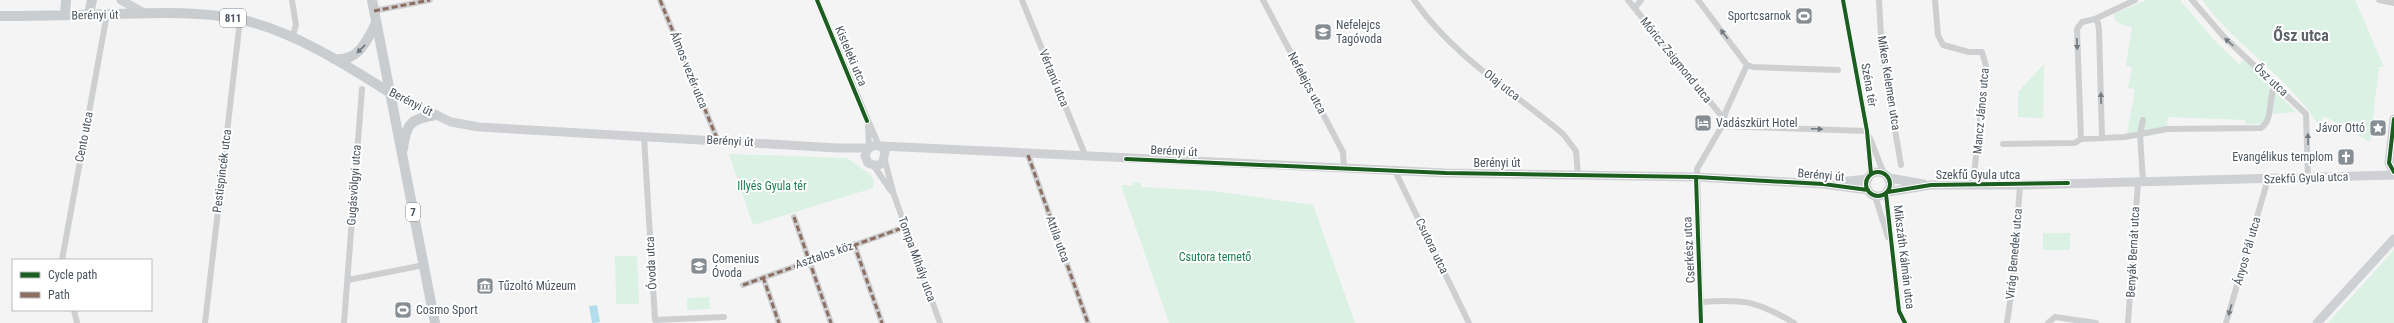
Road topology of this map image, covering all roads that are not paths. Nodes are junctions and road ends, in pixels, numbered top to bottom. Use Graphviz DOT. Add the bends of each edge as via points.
graph roads {
  1 [pos="66,0"];
  2 [pos="92,0"];
  3 [pos="121,0"];
  4 [pos="292,0"];
  5 [pos="372,0"];
  6 [pos="430,0"];
  7 [pos="660,0"];
  8 [pos="817,0"];
  9 [pos="1022,0"];
  10 [pos="1264,0"];
  11 [pos="1414,0"];
  12 [pos="1628,0"];
  13 [pos="1641,0"];
  14 [pos="1698,0"];
  15 [pos="1843,0"];
  16 [pos="1879,0"];
  17 [pos="1934,0"];
  18 [pos="2135,0"];
  19 [pos="2192,0"];
  20 [pos="2379,0"];
  21 [pos="2394,3"];
  22 [pos="1635,8"];
  23 [pos="374,11"];
  24 [pos="144,13"];
  25 [pos="89,14"];
  26 [pos="106,14"];
  27 [pos="65,15"];
  28 [pos="0,16"];
  29 [pos="2095,19"];
  30 [pos="240,20"];
  31 [pos="376,23"];
  32 [pos="292,38"];
  33 [pos="334,59"];
  34 [pos="1747,65"];
  35 [pos="1838,70"];
  36 [pos="2275,84"];
  37 [pos="362,89"];
  38 [pos="389,92"];
  39 [pos="436,115"];
  40 [pos="2394,118"];
  41 [pos="1724,119"];
  42 [pos="2143,120"];
  43 [pos="867,121"];
  44 [pos="1722,126"];
  45 [pos="1867,131"];
  46 [pos="2140,134"];
  47 [pos="644,136"];
  48 [pos="2102,137"];
  49 [pos="2081,139"];
  50 [pos="718,140"];
  51 [pos="2003,144"];
  52 [pos="880,146"];
  53 [pos="868,147"];
  54 [pos="837,148"];
  55 [pos="914,149"];
  56 [pos="1028,154"];
  57 [pos="1086,157"];
  58 [pos="401,159"];
  59 [pos="885,160"];
  60 [pos="870,163"];
  61 [pos="1901,165"];
  62 [pos="1344,168"];
  63 [pos="1394,169"];
  64 [pos="2394,172"];
  65 [pos="1578,175"];
  66 [pos="2394,175"];
  67 [pos="1886,176"];
  68 [pos="1696,177"];
  69 [pos="1870,177"];
  70 [pos="2308,178"];
  71 [pos="2268,179"];
  72 [pos="2140,182"];
  73 [pos="1823,184"];
  74 [pos="1973,184"];
  75 [pos="1931,185"];
  76 [pos="2020,185"];
  77 [pos="1868,190"];
  78 [pos="1887,193"];
  79 [pos="894,196"];
  80 [pos="1875,196"];
  81 [pos="794,217"];
  82 [pos="905,227"];
  83 [pos="2394,239"];
  84 [pos="854,244"];
  85 [pos="1892,252"];
  86 [pos="62,259"];
  87 [pos="809,260"];
  88 [pos="424,265"];
  89 [pos="763,277"];
  90 [pos="348,280"];
  91 [pos="743,285"];
  92 [pos="1701,302"];
  93 [pos="74,311"];
  94 [pos="724,317"];
  95 [pos="77,323"];
  96 [pos="205,323"];
  97 [pos="344,323"];
  98 [pos="435,323"];
  99 [pos="779,323"];
  100 [pos="831,323"];
  101 [pos="882,323"];
  102 [pos="940,323"];
  103 [pos="1088,323"];
  104 [pos="1470,323"];
  105 [pos="1701,323"];
  106 [pos="1794,323"];
  107 [pos="1905,323"];
  108 [pos="2007,323"];
  109 [pos="2048,323"];
  110 [pos="2096,323"];
  111 [pos="2128,323"];
  112 [pos="2226,323"];
  113 [pos="2317,323"];
  1 -- 27 [label="main road"];
  2 -- 25 [label="main road"];
  3 -- 24 [label="main road"];
  4 -- 32 [label="street" via="296,25"];
  5 -- 23 [label="main road, 7"];
  6 -- 23 [label="street"];
  7 -- 50 [label="street, Álmos vezér utca"];
  8 -- 43 [label="street, Kisteleki utca"];
  9 -- 57 [label="street, Vértanú utca"];
  10 -- 62 [label="street, Nefelejcs utca" via="1343,152"];
  11 -- 65 [label="street, Olaj utca" via="1433,25 1453,45 1563,134 1576,151"];
  12 -- 22 [label="street, Móricz Zsigmond utca"];
  13 -- 22 [label="street"];
  34 -- 14 [label="street, one-way"];
  15 -- 45 [label="street, Széna tér"];
  16 -- 61 [label="street, Mikes Kelemen utca" via="1882,54"];
  17 -- 74 [label="street, Mancz János utca" via="1938,35 1943,46 1982,52 1986,66"];
  18 -- 29 [label="street"];
  36 -- 19 [label="street, Ősz utca, one-way" via="2218,31"];
  20 -- 21 [label="street"];
  22 -- 41 [label="street, Móricz Zsigmond utca"];
  23 -- 31 [label="main road, 7"];
  24 -- 26 [label="main road, Berényi út / 811"];
  24 -- 30 [label="main road, Berényi út / 811" via="206,14"];
  25 -- 26 [label="main road, Berényi út / 811"];
  25 -- 27 [label="main road, Berényi út / 811"];
  26 -- 86 [label="street, Cento utca"];
  27 -- 28 [label="main road, Berényi út / 811"];
  48 -- 29 [label="street, one-way" via="2099,30"];
  29 -- 49 [label="street, one-way" via="2082,22 2076,32"];
  30 -- 32 [label="main road, Berényi út / 811"];
  30 -- 96 [label="street, Pestispincék utca"];
  31 -- 33 [label="main road, one-way" via="358,53"];
  31 -- 38 [label="main road, 7"];
  32 -- 33 [label="main road, Berényi út / 811"];
  33 -- 38 [label="main road, Berényi út / 811"];
  34 -- 35 [label="street"];
  34 -- 41 [label="street, Móricz Zsigmond utca"];
  36 -- 46 [label="street" via="2266,124 2261,128 2167,129"];
  70 -- 36 [label="street, Ősz utca, one-way" via="2306,114"];
  37 -- 90 [label="street, Gugásvölgyi utca"];
  38 -- 39 [label="main road, Berényi út"];
  38 -- 58 [label="main road, 7"];
  39 -- 47 [label="main road, Berényi út" via="451,122 479,127"];
  39 -- 58 [label="main road" via="416,119 409,125 404,137"];
  40 -- 64 [label="main road" via="2389,163"];
  41 -- 44 [label="street, Móricz Zsigmond utca"];
  42 -- 46 [label="street, Benyák Bernát utca"];
  43 -- 52 [label="street, Kisteleki utca"];
  43 -- 53 [label="street, Kisteleki utca"];
  44 -- 45 [label="street, one-way"];
  44 -- 68 [label="street, Móricz Zsigmond utca" via="1699,164"];
  45 -- 67 [label="street, Széna tér"];
  45 -- 69 [label="street, Széna tér"];
  46 -- 48 [label="street"];
  46 -- 72 [label="street, Benyák Bernát utca"];
  47 -- 50 [label="main road, Berényi út"];
  47 -- 94 [label="street, Óvoda utca" via="655,320"];
  48 -- 49 [label="street"];
  49 -- 51 [label="street" via="2075,143"];
  50 -- 54 [label="main road, Berényi út"];
  52 -- 53 [label="main road, Berényi út"];
  52 -- 55 [label="main road, Berényi út"];
  52 -- 59 [label="main road" via="885,152"];
  53 -- 54 [label="main road, Berényi út"];
  53 -- 60 [label="main road" via="865,154"];
  54 -- 60 [label="main road, Berényi út"];
  55 -- 56 [label="main road, Berényi út" via="987,150"];
  55 -- 59 [label="main road, Berényi út" via="895,154"];
  56 -- 57 [label="main road, Berényi út"];
  56 -- 103 [label="street, Attila utca"];
  57 -- 62 [label="main road, Berényi út"];
  58 -- 88 [label="main road, 7"];
  59 -- 60 [label="main road, Berényi út" via="881,164"];
  59 -- 79 [label="street, Tompa Mihály utca"];
  60 -- 79 [label="street, Tompa Mihály utca"];
  62 -- 63 [label="main road, Berényi út"];
  63 -- 65 [label="main road, Berényi út" via="1446,173"];
  63 -- 104 [label="street, Csutora utca"];
  65 -- 68 [label="main road, Berényi út"];
  66 -- 70 [label="main road, Szekfű Gyula utca"];
  67 -- 69 [label="main road, Berényi út" via="1878,172"];
  67 -- 75 [label="main road, Szekfű Gyula utca"];
  67 -- 78 [label="main road" via="1890,185"];
  68 -- 73 [label="main road, Berényi út"];
  68 -- 92 [label="street, Cserkész utca"];
  69 -- 73 [label="main road, Berényi út"];
  69 -- 77 [label="main road"];
  70 -- 71 [label="main road, Szekfű Gyula utca"];
  71 -- 72 [label="main road, Szekfű Gyula utca"];
  71 -- 112 [label="street, Ányos Pál utca, one-way"];
  72 -- 76 [label="main road, Szekfű Gyula utca"];
  72 -- 111 [label="street, Benyák Bernát utca"];
  73 -- 77 [label="main road, Berényi út"];
  74 -- 75 [label="main road, Szekfű Gyula utca"];
  74 -- 76 [label="main road, Szekfű Gyula utca"];
  75 -- 78 [label="main road, Szekfű Gyula utca"];
  76 -- 108 [label="street, Virág Benedek utca" via="2013,281"];
  77 -- 80 [label="main road"];
  78 -- 80 [label="main road"];
  78 -- 85 [label="street, Mikszáth Kálmán utca"];
  79 -- 82 [label="street, Tompa Mihály utca"];
  80 -- 85 [label="street, Mikszáth Kálmán utca"];
  81 -- 87 [label="street"];
  82 -- 84 [label="street, Asztalos köz"];
  82 -- 102 [label="street, Tompa Mihály utca"];
  83 -- 113 [label="main road"];
  84 -- 87 [label="street, Asztalos köz"];
  84 -- 101 [label="street"];
  85 -- 107 [label="street, Mikszáth Kálmán utca" via="1899,311"];
  87 -- 89 [label="street, Asztalos köz"];
  87 -- 100 [label="street"];
  88 -- 90 [label="street"];
  88 -- 98 [label="main road, 7"];
  89 -- 91 [label="street, Asztalos köz"];
  89 -- 99 [label="street"];
  90 -- 97 [label="street, Gugásvölgyi utca"];
  92 -- 105 [label="street, Cserkész utca"];
  92 -- 106 [label="street" via="1752,302"];
  93 -- 95 [label="street"];
  109 -- 110 [label="street" via="2055,317"];
}
